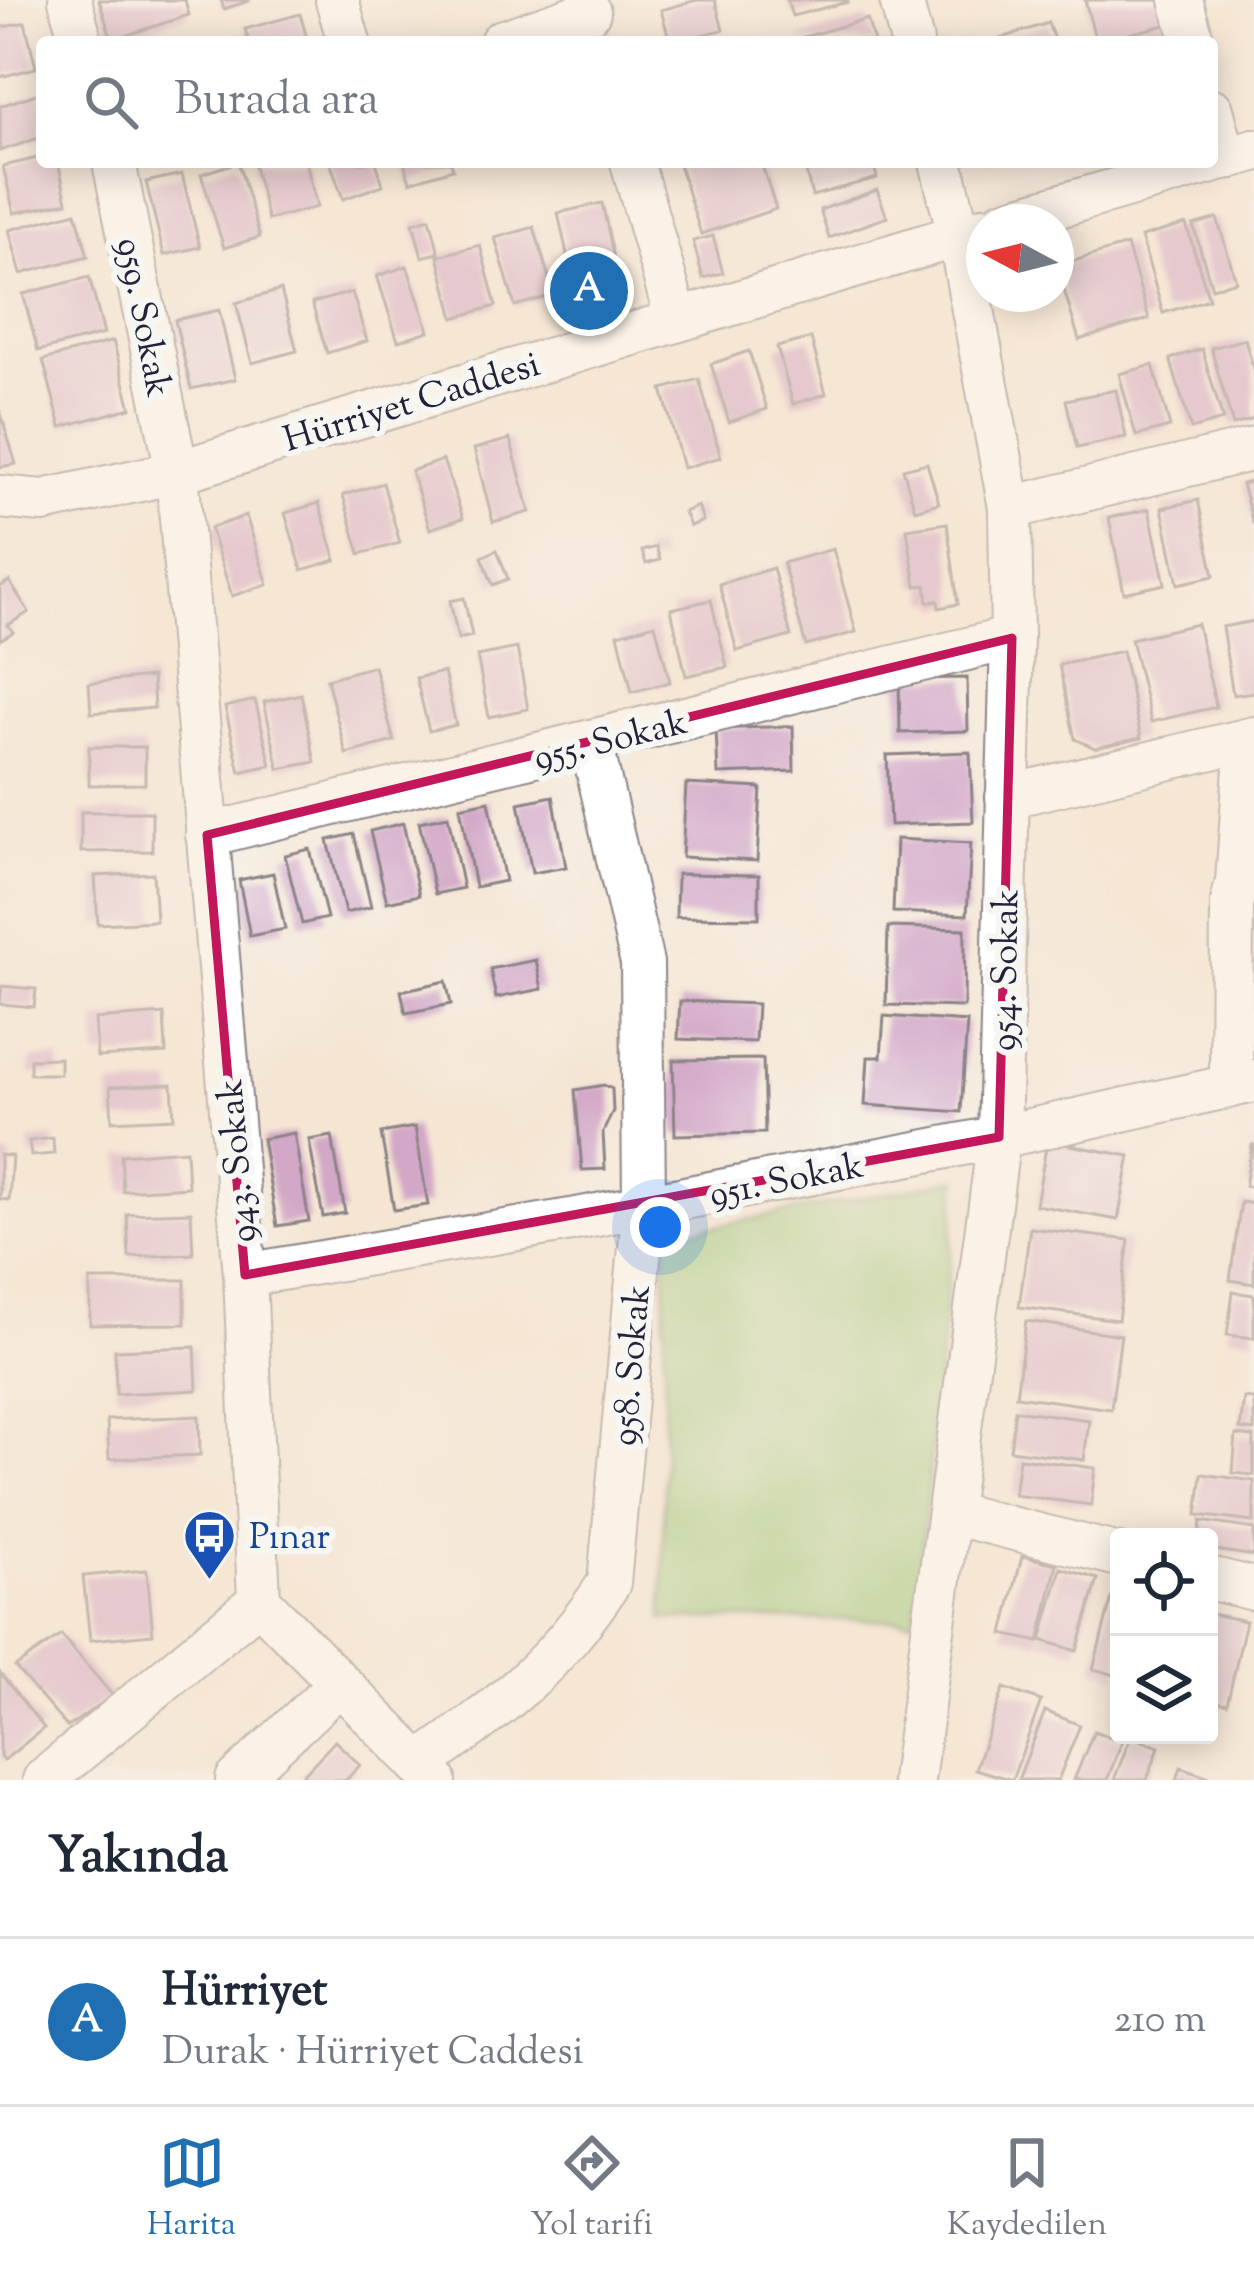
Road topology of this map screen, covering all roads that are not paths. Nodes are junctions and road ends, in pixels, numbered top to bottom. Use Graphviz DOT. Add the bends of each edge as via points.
graph roads {
  1 [pos="70,0"];
  2 [pos="337,0"];
  3 [pos="902,0"];
  4 [pos="1181,0"];
  5 [pos="591,18"];
  6 [pos="80,36"];
  7 [pos="347,36"];
  8 [pos="524,36"];
  9 [pos="911,36"];
  10 [pos="1191,36"];
  11 [pos="1218,119"];
  12 [pos="1240,154"];
  13 [pos="116,168"];
  14 [pos="634,168"];
  15 [pos="944,168"];
  16 [pos="1191,168"];
  17 [pos="1066,204"];
  18 [pos="966,218"];
  19 [pos="966,233"];
  20 [pos="983,312"];
  21 [pos="676,318"];
  22 [pos="1254,449"];
  23 [pos="177,472"];
  24 [pos="0,497"];
  25 [pos="43,501"];
  26 [pos="1010,508"];
  27 [pos="0,526"];
  28 [pos="1012,638"];
  29 [pos="1251,739"];
  30 [pos="591,742"];
  31 [pos="1007,797"];
  32 [pos="207,835"];
  33 [pos="1243,899"];
  34 [pos="1242,1083"];
  35 [pos="999,1138"];
  36 [pos="644,1204"];
  37 [pos="245,1275"];
  38 [pos="950,1513"];
  39 [pos="1110,1554"];
  40 [pos="1218,1580"];
  41 [pos="1254,1589"];
  42 [pos="259,1601"];
  43 [pos="339,1684"];
  44 [pos="427,1772"];
  45 [pos="44,1780"];
  46 [pos="237,1780"];
  47 [pos="913,1780"];
  1 -- 6 [label="street"];
  2 -- 7 [label="street"];
  3 -- 9 [label="street"];
  4 -- 10 [label="street"];
  5 -- 8 [label="street"];
  11 -- 12 [label="street"];
  13 -- 23 [label="street, 959. Sokak"];
  14 -- 21 [label="street"];
  15 -- 18 [label="street, 954. Sokak"];
  16 -- 17 [label="street"];
  19 -- 21 [label="street, Hürriyet Caddesi"];
  20 -- 26 [label="street, 954. Sokak"];
  21 -- 23 [label="street, Hürriyet Caddesi"];
  22 -- 26 [label="street"];
  23 -- 25 [label="street, Hürriyet Caddesi"];
  23 -- 32 [label="street, 943. Sokak"];
  24 -- 25 [label="street, Hürriyet Caddesi"];
  25 -- 27 [label="street, Hürriyet Caddesi"];
  26 -- 28 [label="street, 954. Sokak"];
  28 -- 30 [label="street, 955. Sokak"];
  28 -- 31 [label="street, 954. Sokak"];
  29 -- 31 [label="street"];
  29 -- 33 [label="street"];
  30 -- 32 [label="street, 955. Sokak"];
  30 -- 36 [label="street, 958. Sokak" via="642,963"];
  31 -- 35 [label="street, 954. Sokak"];
  32 -- 37 [label="street, 943. Sokak"];
  33 -- 34 [label="street"];
  34 -- 35 [label="street, 951. Sokak"];
  35 -- 36 [label="street, 951. Sokak"];
  35 -- 38 [label="street, 954. Sokak"];
  36 -- 37 [label="street, 951. Sokak"];
  36 -- 44 [label="street, 958. Sokak" via="609,1583 535,1677"];
  37 -- 42 [label="street, 943. Sokak"];
  38 -- 39 [label="street"];
  38 -- 47 [label="street, 954. Sokak"];
  40 -- 41 [label="street"];
  42 -- 43 [label="street"];
  42 -- 45 [label="street"];
  43 -- 44 [label="street"];
  43 -- 46 [label="street"];
}
